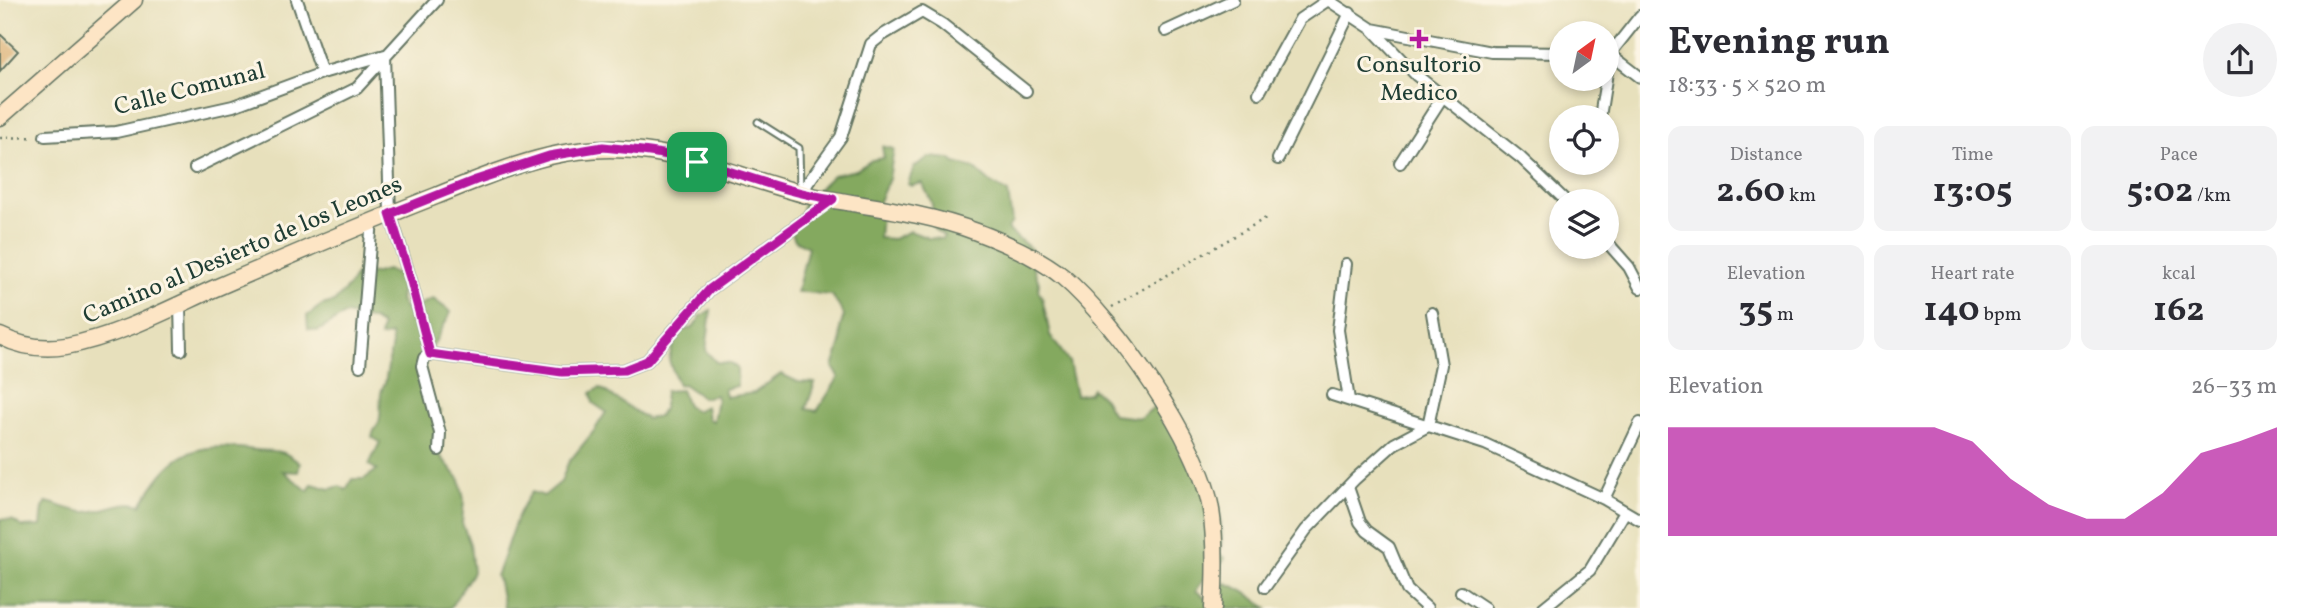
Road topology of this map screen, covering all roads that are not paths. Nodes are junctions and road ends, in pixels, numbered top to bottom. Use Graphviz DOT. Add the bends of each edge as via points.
graph roads {
  1 [pos="134,0"];
  2 [pos="297,0"];
  3 [pos="437,0"];
  4 [pos="1233,0"];
  5 [pos="1328,0"];
  6 [pos="1345,7"];
  7 [pos="1640,16"];
  8 [pos="1372,29"];
  9 [pos="1166,31"];
  10 [pos="1619,41"];
  11 [pos="1549,53"];
  12 [pos="385,55"];
  13 [pos="1619,62"];
  14 [pos="322,74"];
  15 [pos="1640,77"];
  16 [pos="1026,91"];
  17 [pos="1259,93"];
  18 [pos="1443,96"];
  19 [pos="0,117"];
  20 [pos="758,122"];
  21 [pos="45,136"];
  22 [pos="1278,159"];
  23 [pos="1400,163"];
  24 [pos="195,168"];
  25 [pos="1553,189"];
  26 [pos="803,194"];
  27 [pos="833,199"];
  28 [pos="390,214"];
  29 [pos="372,220"];
  30 [pos="1619,256"];
  31 [pos="1346,264"];
  32 [pos="1640,288"];
  33 [pos="180,304"];
  34 [pos="1432,313"];
  35 [pos="0,336"];
  36 [pos="181,349"];
  37 [pos="427,356"];
  38 [pos="359,366"];
  39 [pos="1332,395"];
  40 [pos="1349,400"];
  41 [pos="1640,424"];
  42 [pos="1428,426"];
  43 [pos="439,450"];
  44 [pos="1348,487"];
  45 [pos="1604,499"];
  46 [pos="1625,512"];
  47 [pos="1640,520"];
  48 [pos="1265,587"];
  49 [pos="1461,592"];
  50 [pos="1213,608"];
  51 [pos="1427,608"];
  52 [pos="1485,608"];
  53 [pos="1543,608"];
  1 -- 19 [label="main road"];
  2 -- 14 [label="street"];
  3 -- 12 [label="street, Calle Comunal"];
  4 -- 9 [label="street"];
  5 -- 6 [label="street"];
  5 -- 17 [label="street" via="1300,19"];
  6 -- 8 [label="street"];
  6 -- 22 [label="street"];
  7 -- 10 [label="street"];
  8 -- 11 [label="street" via="1492,52"];
  8 -- 18 [label="street"];
  12 -- 14 [label="street, Calle Comunal"];
  12 -- 24 [label="street" via="357,88"];
  12 -- 28 [label="street"];
  13 -- 15 [label="street"];
  14 -- 21 [label="street, Calle Comunal" via="233,106 116,132"];
  16 -- 26 [label="street" via="922,12 871,44 841,137"];
  18 -- 23 [label="street"];
  18 -- 25 [label="street"];
  20 -- 26 [label="lane" via="799,148"];
  26 -- 27 [label="main road, Camino al Desierto de los Leones"];
  26 -- 28 [label="main road, Camino al Desierto de los Leones" via="685,159 603,147 549,156"];
  27 -- 37 [label="street" via="710,289 647,361 636,366 562,372"];
  27 -- 50 [label="main road, Camino al Desierto de los Leones" via="980,233 1062,275 1100,314 1190,445 1211,507"];
  28 -- 29 [label="main road, Camino al Desierto de los Leones"];
  28 -- 37 [label="street"];
  29 -- 33 [label="main road, Camino al Desierto de los Leones"];
  29 -- 38 [label="street"];
  30 -- 32 [label="street"];
  31 -- 40 [label="street" via="1338,330"];
  33 -- 35 [label="main road, Camino al Desierto de los Leones" via="109,335 62,347 15,344"];
  33 -- 36 [label="street"];
  34 -- 42 [label="street" via="1441,365"];
  37 -- 43 [label="street" via="422,366"];
  39 -- 40 [label="street"];
  40 -- 42 [label="street"];
  41 -- 45 [label="street"];
  42 -- 44 [label="street" via="1394,444"];
  42 -- 45 [label="street" via="1485,444"];
  44 -- 48 [label="street" via="1306,530"];
  44 -- 51 [label="street" via="1360,522 1389,547 1407,590"];
  45 -- 46 [label="street"];
  46 -- 47 [label="street"];
  46 -- 53 [label="street" via="1590,570"];
  49 -- 52 [label="street"];
}
